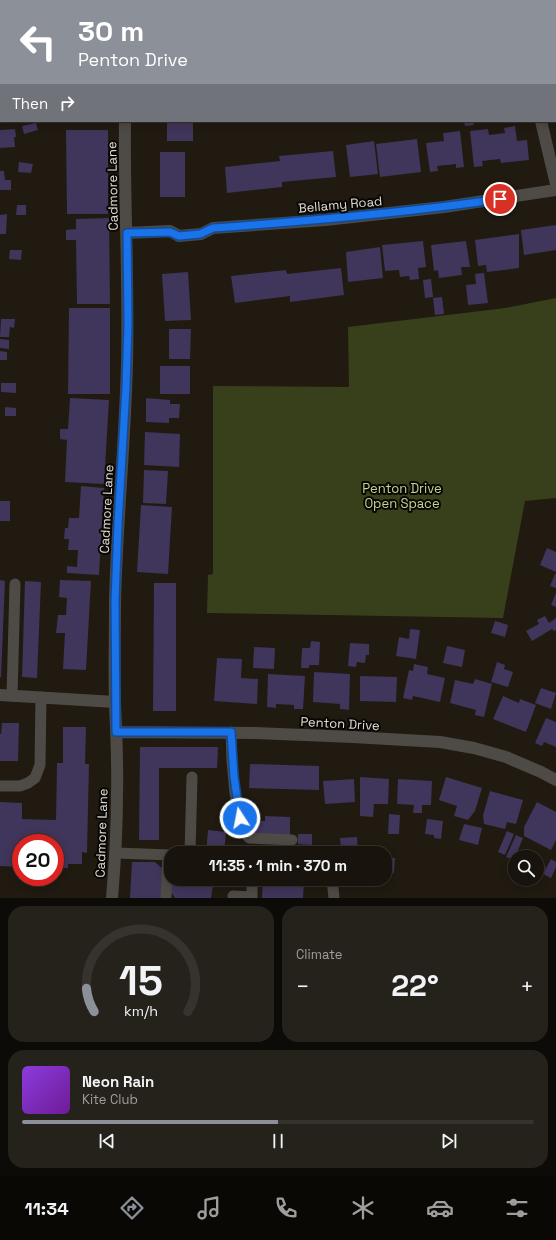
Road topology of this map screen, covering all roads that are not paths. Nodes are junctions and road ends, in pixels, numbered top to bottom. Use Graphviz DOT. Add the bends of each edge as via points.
graph roads {
  1 [pos="125,122"];
  2 [pos="541,122"];
  3 [pos="556,184"];
  4 [pos="556,190"];
  5 [pos="127,233"];
  6 [pos="15,584"];
  7 [pos="6,695"];
  8 [pos="41,697"];
  9 [pos="115,702"];
  10 [pos="116,732"];
  11 [pos="231,732"];
  12 [pos="192,777"];
  13 [pos="556,780"];
  14 [pos="0,786"];
  15 [pos="292,840"];
  16 [pos="190,846"];
  17 [pos="116,853"];
  18 [pos="164,855"];
  19 [pos="167,886"];
  20 [pos="252,886"];
  21 [pos="333,886"];
  22 [pos="233,896"];
  23 [pos="112,898"];
  24 [pos="166,898"];
  25 [pos="334,898"];
  1 -- 5 [label="street, Cadmore Lane"];
  2 -- 3 [label="street"];
  4 -- 5 [label="street, Bellamy Road" via="436,208 325,220 213,228 200,234 179,236 170,232"];
  5 -- 9 [label="street, Cadmore Lane" via="128,324 116,578"];
  6 -- 7 [label="lane"];
  7 -- 8 [label="street"];
  8 -- 9 [label="street"];
  8 -- 14 [label="lane" via="40,765 35,778 20,786"];
  9 -- 10 [label="street, Cadmore Lane"];
  10 -- 11 [label="street, Penton Drive"];
  10 -- 17 [label="street, Cadmore Lane"];
  11 -- 13 [label="street, Penton Drive" via="440,742 474,748 506,758"];
  11 -- 15 [label="lane" via="232,761 243,830 249,838"];
  12 -- 16 [label="lane"];
  17 -- 18 [label="lane"];
  17 -- 23 [label="street, Cadmore Lane"];
  19 -- 24 [label="lane"];
  20 -- 22 [label="lane" via="252,897"];
  21 -- 25 [label="lane"];
}
